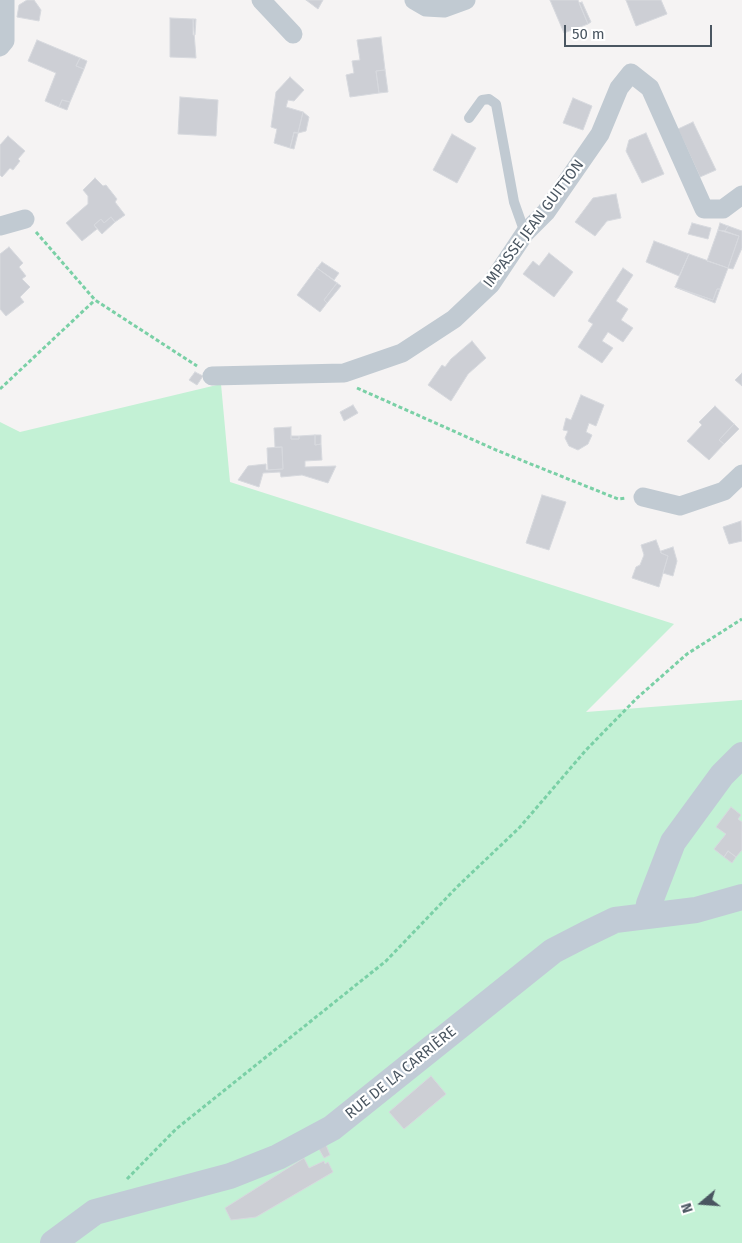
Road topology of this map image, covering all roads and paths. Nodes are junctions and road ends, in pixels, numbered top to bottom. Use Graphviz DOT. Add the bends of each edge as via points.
graph roads {
  1 [pos="5,0"];
  2 [pos="261,0"];
  3 [pos="414,0"];
  4 [pos="466,0"];
  5 [pos="293,34"];
  6 [pos="0,47"];
  7 [pos="469,118"];
  8 [pos="742,194"];
  9 [pos="25,219"];
  10 [pos="0,226"];
  11 [pos="525,233"];
  12 [pos="95,300"];
  13 [pos="324,374"];
  14 [pos="212,376"];
  15 [pos="0,390"];
  16 [pos="742,474"];
  17 [pos="643,497"];
  18 [pos="742,619"];
  19 [pos="742,755"];
  20 [pos="742,897"];
  21 [pos="647,915"];
  22 [pos="122,1184"];
  23 [pos="53,1243"];
  1 -- 6 [label="street" via="5,40"];
  2 -- 5 [label="street"];
  3 -- 4 [label="street" via="426,6 444,8"];
  7 -- 11 [label="lane" via="482,100 489,99 496,104 514,202"];
  8 -- 11 [label="street, IMPASSE JEAN GUITTON" via="723,209 704,209 650,88 631,73 619,88 600,134 546,212"];
  9 -- 10 [label="street"];
  9 -- 12 [label="path"];
  11 -- 13 [label="street, IMPASSE JEAN GUITTON" via="491,284 454,319 402,353 344,373"];
  12 -- 14 [label="path"];
  12 -- 15 [label="path"];
  13 -- 14 [label="street, IMPASSE JEAN GUITTON"];
  13 -- 17 [label="path" via="496,450 618,499"];
  16 -- 17 [label="street" via="724,491 680,506"];
  18 -- 22 [label="path" via="687,654 637,698 586,750 520,827 386,961 176,1129"];
  19 -- 21 [label="street" via="722,775 673,842"];
  20 -- 21 [label="street, RUE DE LA CARRIÈRE" via="696,910"];
  21 -- 23 [label="street, RUE DE LA CARRIÈRE" via="615,920 553,952 332,1128 278,1157 230,1176 95,1212"];
}
